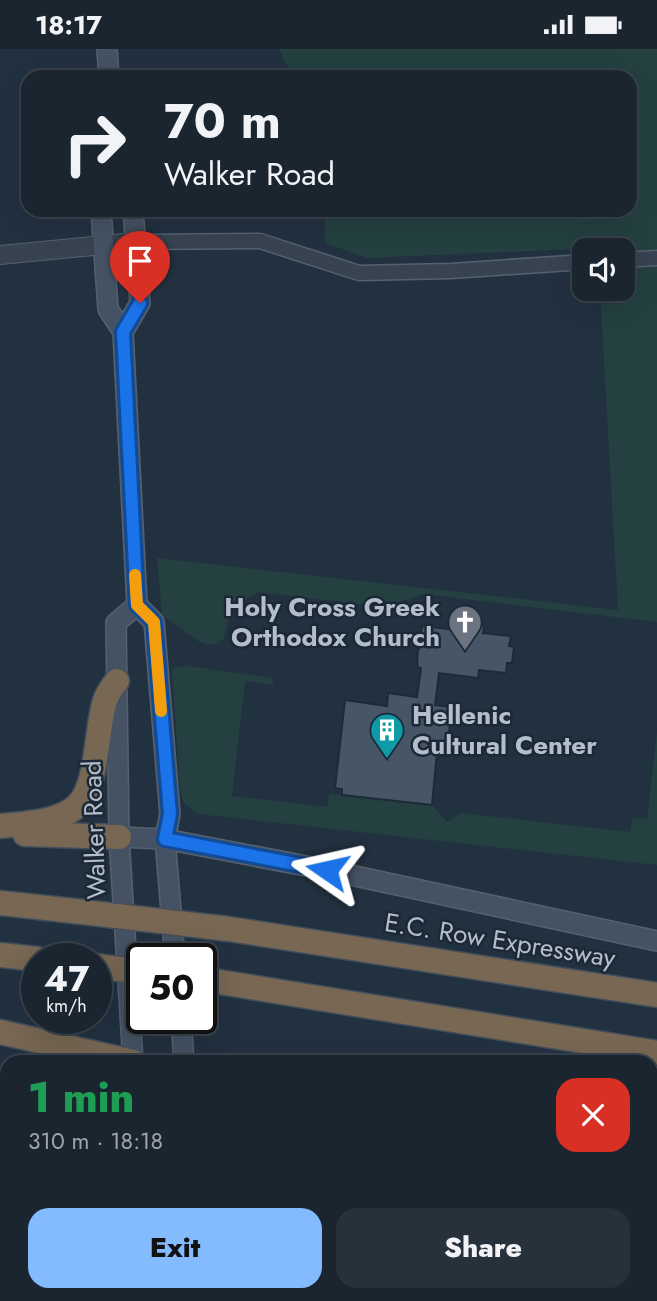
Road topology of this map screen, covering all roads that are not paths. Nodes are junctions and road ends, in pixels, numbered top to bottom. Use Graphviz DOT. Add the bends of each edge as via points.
graph roads {
  1 [pos="107,49"];
  2 [pos="108,70"];
  3 [pos="101,217"];
  4 [pos="133,217"];
  5 [pos="135,242"];
  6 [pos="103,245"];
  7 [pos="0,255"];
  8 [pos="657,257"];
  9 [pos="635,259"];
  10 [pos="572,263"];
  11 [pos="123,332"];
  12 [pos="137,605"];
  13 [pos="117,681"];
  14 [pos="0,826"];
  15 [pos="0,833"];
  16 [pos="119,837"];
  17 [pos="165,839"];
  18 [pos="0,903"];
  19 [pos="657,941"];
  20 [pos="174,943"];
  21 [pos="0,955"];
  22 [pos="21,958"];
  23 [pos="217,981"];
  24 [pos="657,995"];
  25 [pos="0,1032"];
  26 [pos="182,1034"];
  27 [pos="657,1053"];
  28 [pos="104,1055"];
  29 [pos="135,1055"];
  30 [pos="184,1055"];
  1 -- 2 [label="main road"];
  3 -- 6 [label="main road"];
  4 -- 5 [label="main road"];
  5 -- 6 [label="street"];
  5 -- 10 [label="street" via="260,241 359,273"];
  5 -- 11 [label="main road" via="140,303"];
  6 -- 7 [label="street"];
  6 -- 11 [label="main road" via="108,309"];
  8 -- 9 [label="street"];
  11 -- 12 [label="main road"];
  12 -- 13 [label="main road, Walker Road" via="117,623"];
  12 -- 17 [label="main road" via="154,622 170,814"];
  13 -- 14 [label="highway" via="104,695 93,778 78,809 43,822"];
  13 -- 16 [label="main road, Walker Road"];
  15 -- 16 [label="highway"];
  16 -- 17 [label="main road"];
  16 -- 29 [label="main road, Walker Road"];
  17 -- 19 [label="main road"];
  17 -- 20 [label="main road"];
  18 -- 24 [label="highway, E.C. Row Expressway, bridge" via="229,929"];
  21 -- 22 [label="highway"];
  23 -- 27 [label="highway"];
  25 -- 28 [label="highway"];
  26 -- 30 [label="main road"];
}
